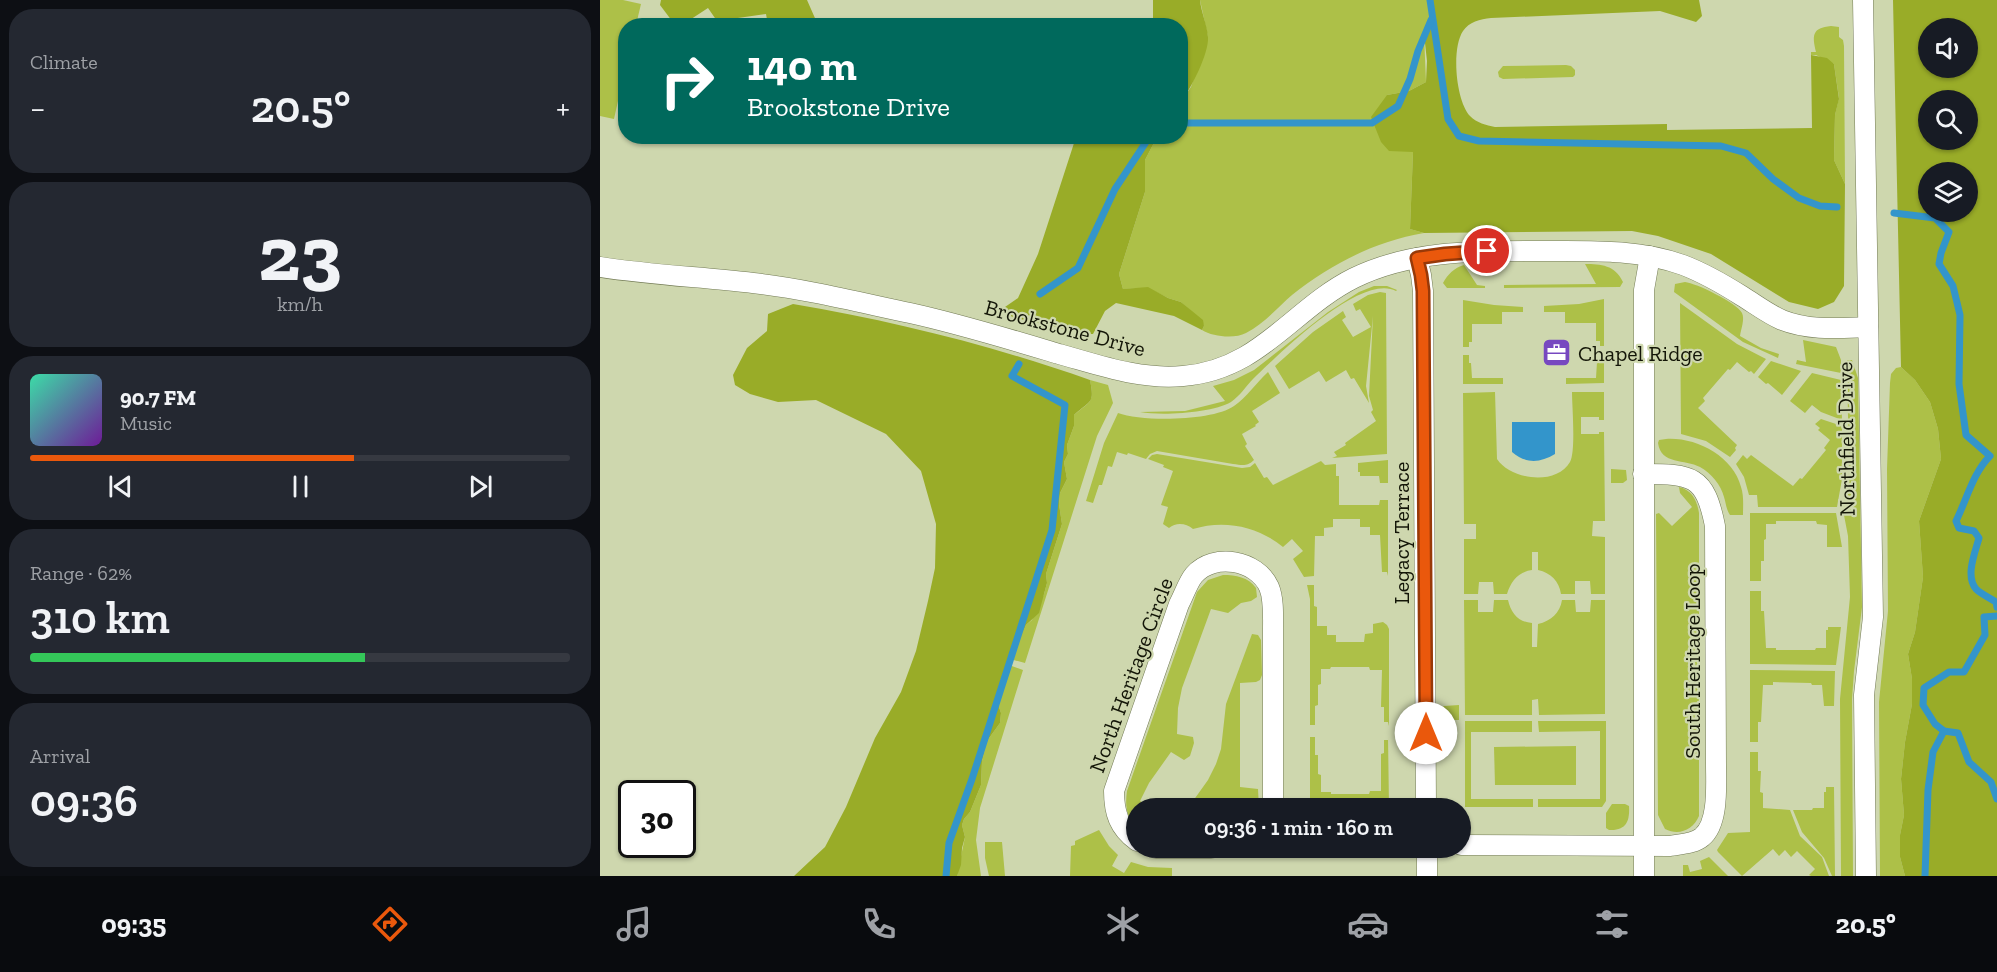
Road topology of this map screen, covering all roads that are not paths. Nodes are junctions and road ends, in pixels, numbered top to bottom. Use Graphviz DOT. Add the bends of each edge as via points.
graph roads {
  1 [pos="1863,0"];
  2 [pos="1650,256"];
  3 [pos="1417,258"];
  4 [pos="600,267"];
  5 [pos="1868,327"];
  6 [pos="1643,474"];
  7 [pos="1274,798"];
  8 [pos="1426,798"];
  9 [pos="1126,833"];
  10 [pos="1471,845"];
  11 [pos="1644,846"];
  12 [pos="1427,858"];
  13 [pos="1427,876"];
  14 [pos="1644,876"];
  15 [pos="1866,876"];
  1 -- 5 [label="street, Northfield Drive"];
  2 -- 3 [label="street, Brookstone Drive" via="1620,252 1487,251"];
  2 -- 5 [label="street, Brookstone Drive" via="1705,274 1787,322 1824,328"];
  2 -- 6 [label="street" via="1644,290"];
  3 -- 4 [label="street, Brookstone Drive" via="1354,278 1239,361 1183,376 1111,369 957,324 818,294 755,283"];
  3 -- 8 [label="street, Legacy Terrace" via="1423,291"];
  5 -- 15 [label="street, Northfield Drive" via="1873,617 1864,695"];
  6 -- 11 [label="street"];
  6 -- 11 [label="street, South Heritage Loop" via="1684,476 1707,494 1711,507 1715,526 1716,765 1712,823 1702,837 1688,843"];
  7 -- 9 [label="street, North Heritage Circle" via="1273,620 1269,588 1259,572 1245,565 1215,563 1193,575 1179,604 1114,791 1118,822"];
  10 -- 11 [label="street"];
  11 -- 14 [label="street"];
  12 -- 13 [label="street"];
}
